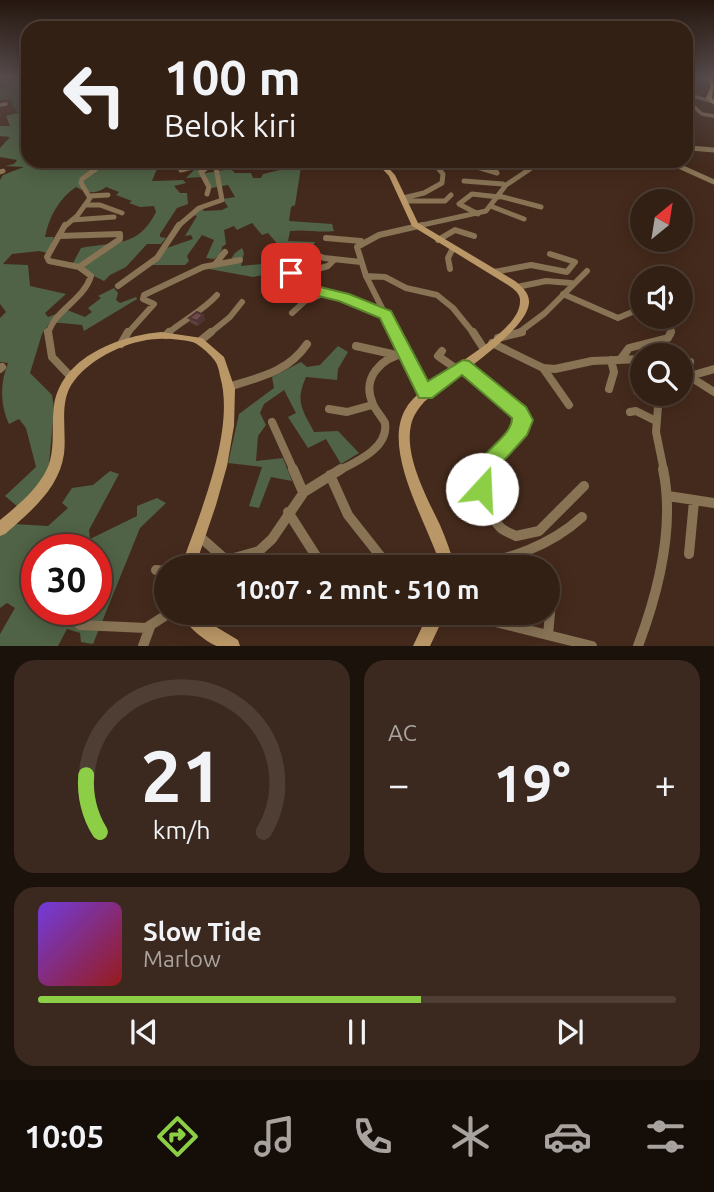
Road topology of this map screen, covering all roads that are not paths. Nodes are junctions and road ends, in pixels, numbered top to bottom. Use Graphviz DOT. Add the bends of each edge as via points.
graph roads {
  1 [pos="696,108"];
  2 [pos="714,118"];
  3 [pos="693,148"];
  4 [pos="714,150"];
  5 [pos="97,168"];
  6 [pos="189,168"];
  7 [pos="206,168"];
  8 [pos="214,168"];
  9 [pos="385,168"];
  10 [pos="438,168"];
  11 [pos="479,168"];
  12 [pos="481,168"];
  13 [pos="493,168"];
  14 [pos="532,168"];
  15 [pos="683,168"];
  16 [pos="181,170"];
  17 [pos="497,173"];
  18 [pos="464,181"];
  19 [pos="484,181"];
  20 [pos="714,182"];
  21 [pos="503,185"];
  22 [pos="207,194"];
  23 [pos="108,195"];
  24 [pos="451,195"];
  25 [pos="89,196"];
  26 [pos="499,197"];
  27 [pos="403,200"];
  28 [pos="85,205"];
  29 [pos="493,207"];
  30 [pos="541,207"];
  31 [pos="122,213"];
  32 [pos="479,215"];
  33 [pos="114,217"];
  34 [pos="524,219"];
  35 [pos="71,220"];
  36 [pos="419,227"];
  37 [pos="59,236"];
  38 [pos="474,236"];
  39 [pos="326,238"];
  40 [pos="438,240"];
  41 [pos="361,242"];
  42 [pos="453,248"];
  43 [pos="306,251"];
  44 [pos="225,252"];
  45 [pos="550,254"];
  46 [pos="240,260"];
  47 [pos="334,260"];
  48 [pos="361,262"];
  49 [pos="216,264"];
  50 [pos="79,267"];
  51 [pos="450,269"];
  52 [pos="314,270"];
  53 [pos="587,271"];
  54 [pos="494,272"];
  55 [pos="291,273"];
  56 [pos="366,276"];
  57 [pos="571,283"];
  58 [pos="118,286"];
  59 [pos="517,287"];
  60 [pos="325,293"];
  61 [pos="563,294"];
  62 [pos="217,295"];
  63 [pos="242,302"];
  64 [pos="292,313"];
  65 [pos="630,313"];
  66 [pos="386,315"];
  67 [pos="672,329"];
  68 [pos="166,335"];
  69 [pos="200,341"];
  70 [pos="492,343"];
  71 [pos="121,344"];
  72 [pos="307,344"];
  73 [pos="356,346"];
  74 [pos="442,351"];
  75 [pos="405,353"];
  76 [pos="392,354"];
  77 [pos="630,359"];
  78 [pos="615,360"];
  79 [pos="460,368"];
  80 [pos="543,368"];
  81 [pos="714,369"];
  82 [pos="693,375"];
  83 [pos="71,377"];
  84 [pos="693,378"];
  85 [pos="231,386"];
  86 [pos="609,389"];
  87 [pos="714,392"];
  88 [pos="425,393"];
  89 [pos="372,405"];
  90 [pos="569,405"];
  91 [pos="657,406"];
  92 [pos="329,409"];
  93 [pos="630,412"];
  94 [pos="654,420"];
  95 [pos="272,422"];
  96 [pos="330,475"];
  97 [pos="584,486"];
  98 [pos="303,492"];
  99 [pos="668,496"];
  100 [pos="694,501"];
  101 [pos="714,503"];
  102 [pos="288,512"];
  103 [pos="583,517"];
  104 [pos="0,529"];
  105 [pos="198,534"];
  106 [pos="689,554"];
  107 [pos="192,555"];
  108 [pos="221,555"];
  109 [pos="247,555"];
  110 [pos="315,555"];
  111 [pos="379,555"];
  112 [pos="444,555"];
  113 [pos="514,555"];
  114 [pos="154,624"];
  115 [pos="80,625"];
  116 [pos="199,625"];
  117 [pos="432,625"];
  118 [pos="508,625"];
  119 [pos="549,625"];
  120 [pos="150,627"];
  121 [pos="548,635"];
  122 [pos="143,646"];
  123 [pos="232,646"];
  124 [pos="421,646"];
  125 [pos="589,646"];
  126 [pos="638,646"];
  1 -- 2 [label="street"];
  3 -- 4 [label="street"];
  5 -- 25 [label="street" via="82,178"];
  6 -- 16 [label="street"];
  7 -- 22 [label="street" via="201,172 209,187"];
  8 -- 58 [label="street" via="222,200 184,219 157,258"];
  9 -- 27 [label="street"];
  10 -- 27 [label="street" via="442,183"];
  11 -- 19 [label="street" via="482,173 478,176"];
  12 -- 17 [label="street"];
  13 -- 17 [label="street"];
  14 -- 21 [label="street"];
  15 -- 20 [label="street"];
  17 -- 21 [label="street"];
  18 -- 19 [label="street"];
  19 -- 21 [label="street"];
  21 -- 26 [label="street"];
  23 -- 25 [label="street"];
  24 -- 27 [label="street" via="445,201"];
  25 -- 28 [label="street"];
  26 -- 29 [label="street"];
  26 -- 30 [label="street"];
  26 -- 32 [label="street" via="471,192 459,202"];
  27 -- 36 [label="street"];
  28 -- 31 [label="street"];
  28 -- 35 [label="street"];
  29 -- 32 [label="street"];
  29 -- 34 [label="street"];
  32 -- 36 [label="street"];
  33 -- 35 [label="street"];
  35 -- 37 [label="street"];
  36 -- 40 [label="street"];
  36 -- 41 [label="street"];
  37 -- 50 [label="street" via="47,260"];
  37 -- 50 [label="street" via="120,234 120,239"];
  38 -- 40 [label="street" via="455,230"];
  39 -- 41 [label="street"];
  40 -- 42 [label="street"];
  41 -- 48 [label="street" via="356,247"];
  42 -- 51 [label="street" via="448,258"];
  42 -- 54 [label="street"];
  43 -- 47 [label="street"];
  44 -- 49 [label="street"];
  45 -- 54 [label="street" via="575,262 567,272 531,264"];
  46 -- 49 [label="street"];
  47 -- 48 [label="street"];
  47 -- 52 [label="street"];
  48 -- 56 [label="street"];
  49 -- 71 [label="street" via="144,295 143,299 154,304"];
  50 -- 83 [label="street" via="88,272 90,282 54,317 47,335 53,361"];
  53 -- 57 [label="street"];
  54 -- 59 [label="street"];
  55 -- 60 [label="street"];
  56 -- 66 [label="street"];
  56 -- 70 [label="street" via="382,275 407,288 429,291"];
  57 -- 59 [label="street" via="547,281"];
  57 -- 61 [label="street"];
  59 -- 70 [label="street" via="524,300 523,311"];
  60 -- 64 [label="street" via="305,301"];
  60 -- 66 [label="street"];
  61 -- 65 [label="street" via="618,318"];
  61 -- 70 [label="street" via="515,337"];
  62 -- 68 [label="street"];
  63 -- 69 [label="street"];
  66 -- 75 [label="street"];
  67 -- 78 [label="street" via="668,338 629,348"];
  68 -- 69 [label="street"];
  68 -- 71 [label="street"];
  69 -- 85 [label="street" via="222,362"];
  70 -- 79 [label="street"];
  70 -- 80 [label="street"];
  71 -- 83 [label="street"];
  72 -- 85 [label="street" via="286,368"];
  73 -- 76 [label="street"];
  74 -- 79 [label="street" via="439,356"];
  75 -- 76 [label="street"];
  75 -- 88 [label="street"];
  76 -- 89 [label="street" via="379,363 372,380"];
  77 -- 78 [label="street"];
  78 -- 80 [label="street"];
  78 -- 86 [label="street"];
  79 -- 88 [label="street"];
  79 -- 97 [label="street" via="519,412 523,420 513,439 490,461 482,479 487,504 500,528 516,536 539,531"];
  80 -- 90 [label="street"];
  81 -- 82 [label="street"];
  83 -- 104 [label="street" via="62,396 55,465 36,496"];
  84 -- 87 [label="street"];
  85 -- 105 [label="street" via="222,458"];
  88 -- 112 [label="street" via="412,409 402,434"];
  89 -- 92 [label="street" via="347,412"];
  89 -- 96 [label="street" via="387,424 382,441"];
  91 -- 94 [label="street"];
  93 -- 94 [label="street"];
  94 -- 99 [label="street"];
  95 -- 98 [label="street"];
  96 -- 98 [label="street"];
  96 -- 111 [label="street" via="348,515"];
  98 -- 102 [label="street"];
  99 -- 100 [label="street"];
  99 -- 126 [label="street" via="650,610"];
  100 -- 101 [label="street"];
  100 -- 106 [label="street"];
  102 -- 109 [label="street" via="261,550"];
  102 -- 110 [label="street"];
  103 -- 113 [label="street" via="561,536"];
  105 -- 107 [label="street"];
  105 -- 108 [label="street"];
  114 -- 120 [label="street"];
  115 -- 120 [label="street"];
  116 -- 123 [label="street"];
  117 -- 124 [label="street"];
  118 -- 121 [label="street"];
  119 -- 121 [label="street"];
  120 -- 122 [label="street"];
  121 -- 125 [label="street"];
}
